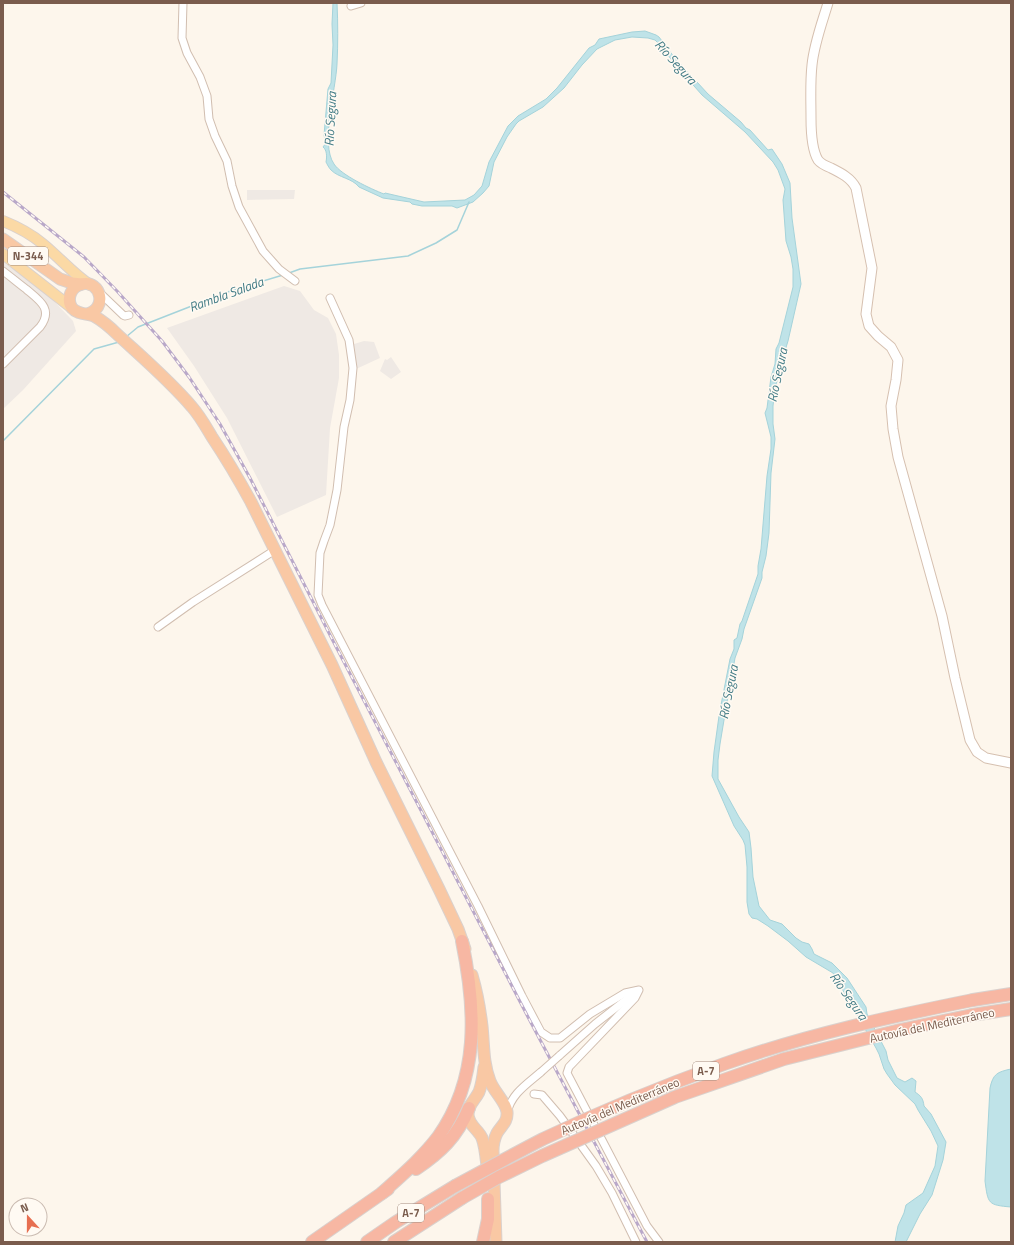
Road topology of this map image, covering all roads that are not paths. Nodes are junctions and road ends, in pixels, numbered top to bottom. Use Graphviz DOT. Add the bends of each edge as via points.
graph roads {
  1 [pos="183,3"];
  2 [pos="361,3"];
  3 [pos="828,3"];
  4 [pos="351,6"];
  5 [pos="3,221"];
  6 [pos="3,239"];
  7 [pos="5,256"];
  8 [pos="3,271"];
  9 [pos="53,275"];
  10 [pos="295,281"];
  11 [pos="96,295"];
  12 [pos="330,298"];
  13 [pos="71,304"];
  14 [pos="87,314"];
  15 [pos="129,315"];
  16 [pos="112,329"];
  17 [pos="3,364"];
  18 [pos="275,550"];
  19 [pos="160,623"];
  20 [pos="1011,764"];
  21 [pos="462,941"];
  22 [pos="639,990"];
  23 [pos="1011,994"];
  24 [pos="1011,1009"];
  25 [pos="485,1060"];
  26 [pos="534,1094"];
  27 [pos="515,1095"];
  28 [pos="500,1099"];
  29 [pos="472,1104"];
  30 [pos="507,1113"];
  31 [pos="476,1129"];
  32 [pos="500,1129"];
  33 [pos="382,1193"];
  34 [pos="488,1199"];
  35 [pos="312,1242"];
  36 [pos="367,1242"];
  37 [pos="394,1242"];
  38 [pos="483,1242"];
  39 [pos="490,1242"];
  40 [pos="497,1242"];
  41 [pos="636,1242"];
  42 [pos="659,1242"];
  1 -- 10 [label="street" via="182,38 207,96 209,119 227,161 239,207 263,251 279,269"];
  2 -- 4 [label="street"];
  3 -- 20 [label="main road" via="812,66 811,134 816,154 822,164 848,178 856,188 872,268 866,314 869,326 891,347 898,360 891,406 898,457 942,616 970,740 977,752 986,758"];
  5 -- 11 [label="main road" via="22,229 39,241"];
  6 -- 9 [label="highway, N-344"];
  7 -- 13 [label="main road"];
  8 -- 17 [label="street" via="42,302 46,311 40,327"];
  9 -- 11 [label="highway, N-344"];
  9 -- 13 [label="highway, N-344" via="64,288"];
  11 -- 13 [label="highway" via="77,286 70,294"];
  11 -- 14 [label="highway" via="95,310"];
  11 -- 15 [label="street" via="124,316"];
  11 -- 16 [label="highway" via="103,316"];
  12 -- 22 [label="street" via="349,340 353,368 333,511 320,553 318,595 322,605 542,1032 550,1038 560,1038 590,1014 625,993"];
  13 -- 14 [label="highway" via="80,313"];
  14 -- 16 [label="highway"];
  16 -- 18 [label="highway" via="180,394 198,415 239,481"];
  18 -- 19 [label="street"];
  18 -- 21 [label="highway" via="336,672"];
  21 -- 25 [label="highway" via="479,1008"];
  21 -- 33 [label="highway" via="470,988 472,1032 471,1055 464,1086 437,1138 414,1164"];
  22 -- 27 [label="street, bridge" via="595,1024"];
  22 -- 42 [label="street" via="635,998 569,1067 567,1073 647,1226"];
  23 -- 36 [label="highway, Autovía del Mediterráneo / A-7, bridge" via="897,1015 827,1032 725,1064 630,1100 501,1161 455,1186"];
  24 -- 37 [label="highway, Autovía del Mediterráneo / A-7, bridge" via="972,1015 833,1046 675,1097 542,1156 499,1178 462,1198"];
  25 -- 28 [label="highway" via="490,1083"];
  25 -- 29 [label="highway" via="482,1082"];
  26 -- 41 [label="street" via="542,1095 596,1166"];
  27 -- 28 [label="street"];
  27 -- 30 [label="street"];
  28 -- 29 [label="highway" via="487,1094 480,1096"];
  28 -- 30 [label="highway" via="506,1106"];
  29 -- 31 [label="highway" via="468,1118"];
  29 -- 33 [label="highway" via="446,1146"];
  30 -- 32 [label="highway" via="505,1123"];
  31 -- 32 [label="highway" via="488,1133"];
  31 -- 34 [label="highway" via="484,1147"];
  32 -- 40 [label="highway" via="495,1138 493,1151"];
  33 -- 35 [label="highway"];
  34 -- 38 [label="highway" via="488,1219"];
  34 -- 39 [label="highway"];
}
